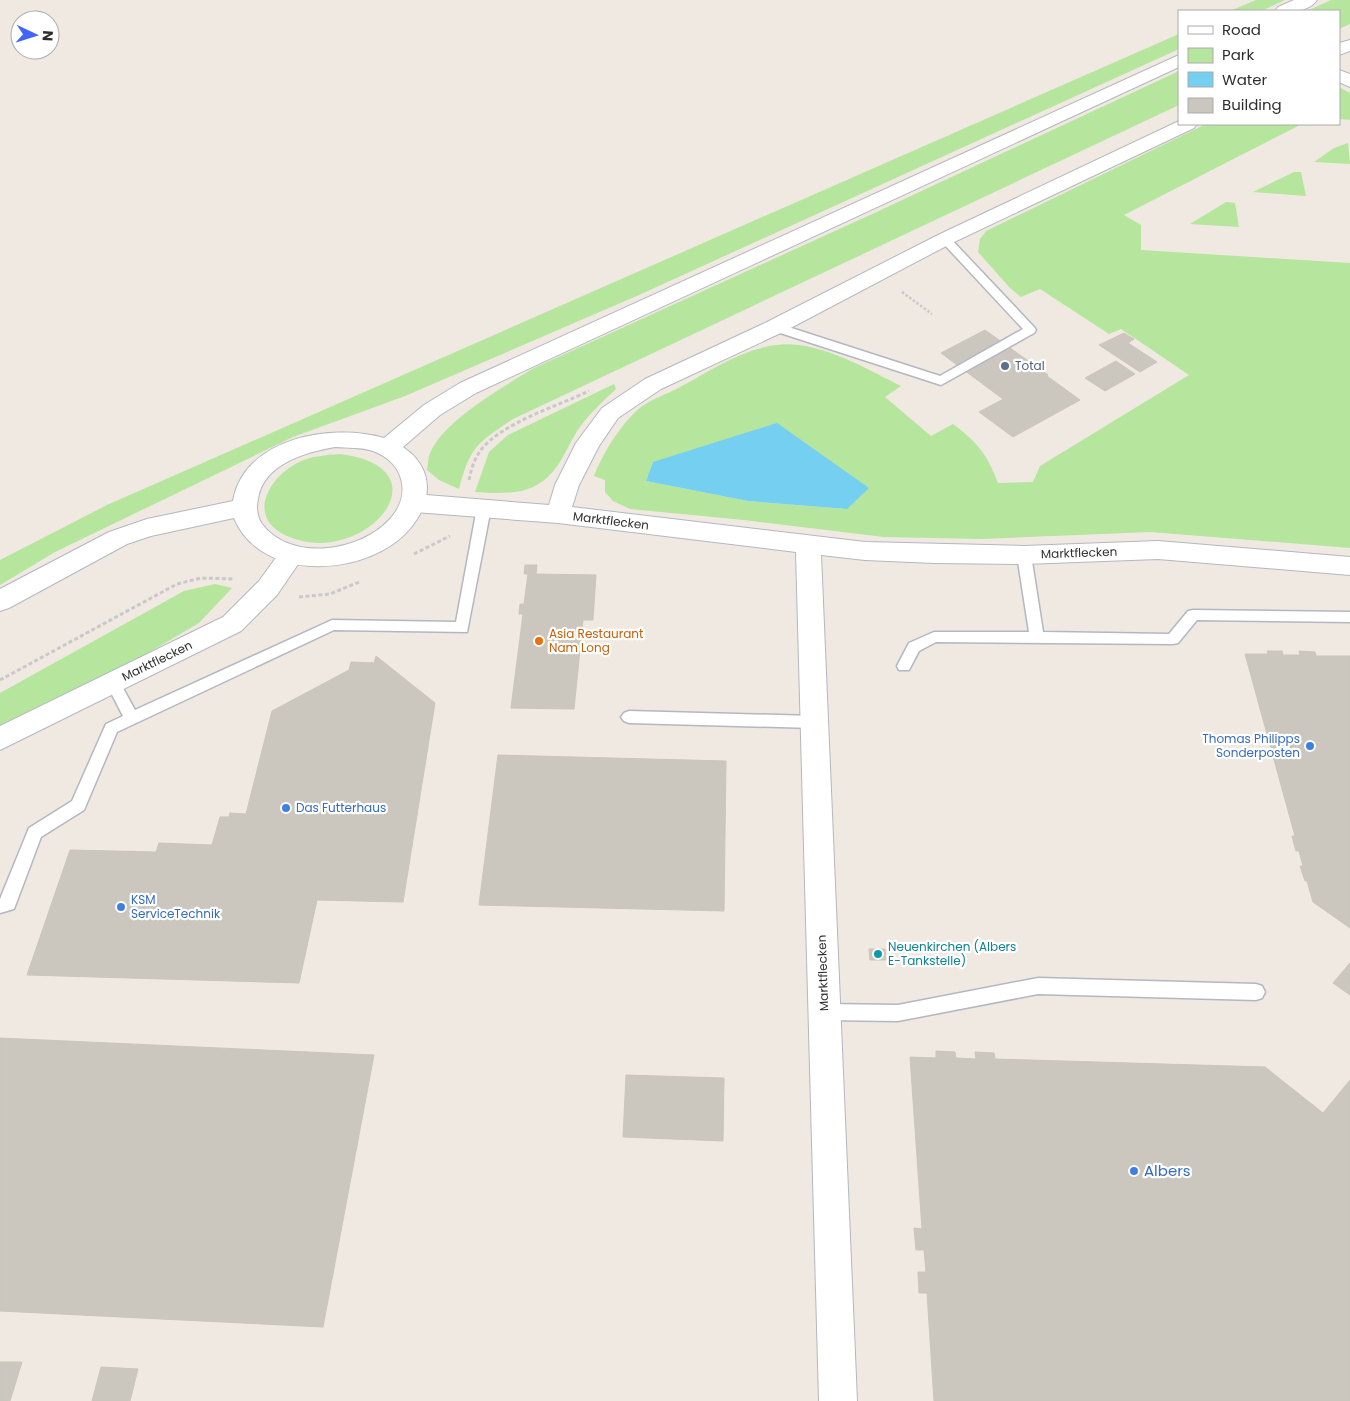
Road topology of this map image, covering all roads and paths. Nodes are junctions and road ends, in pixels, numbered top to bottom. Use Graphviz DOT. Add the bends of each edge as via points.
graph roads {
  1 [pos="1308,0"];
  2 [pos="1286,10"];
  3 [pos="1178,60"];
  4 [pos="1185,125"];
  5 [pos="945,239"];
  6 [pos="877,274"];
  7 [pos="932,314"];
  8 [pos="776,327"];
  9 [pos="387,448"];
  10 [pos="414,503"];
  11 [pos="244,507"];
  12 [pos="484,508"];
  13 [pos="558,514"];
  14 [pos="808,545"];
  15 [pos="292,554"];
  16 [pos="1024,555"];
  17 [pos="1350,566"];
  18 [pos="228,578"];
  19 [pos="0,601"];
  20 [pos="1350,617"];
  21 [pos="1037,638"];
  22 [pos="904,666"];
  23 [pos="0,680"];
  24 [pos="113,683"];
  25 [pos="629,717"];
  26 [pos="132,718"];
  27 [pos="814,722"];
  28 [pos="0,739"];
  29 [pos="0,906"];
  30 [pos="1256,992"];
  31 [pos="824,1012"];
  32 [pos="838,1401"];
  1 -- 2 [label="street"];
  3 -- 9 [label="street" via="468,388 432,410"];
  4 -- 5 [label="street"];
  5 -- 6 [label="street"];
  5 -- 8 [label="lane" via="1030,330 940,381"];
  6 -- 7 [label="path"];
  6 -- 8 [label="street"];
  8 -- 13 [label="street" via="653,384 610,413 588,444 567,485"];
  9 -- 10 [label="street" via="402,458 412,472 417,487"];
  9 -- 11 [label="street" via="363,440 335,439 308,443 282,454 261,469 247,488"];
  10 -- 12 [label="street, Marktflecken"];
  10 -- 15 [label="street" via="402,523 381,540 353,552 322,558"];
  11 -- 15 [label="street" via="249,528 266,544"];
  11 -- 19 [label="street" via="148,528 118,538"];
  12 -- 13 [label="street, Marktflecken"];
  12 -- 26 [label="lane" via="462,628 332,625"];
  13 -- 14 [label="street, Marktflecken"];
  14 -- 16 [label="street, Marktflecken" via="934,554"];
  14 -- 27 [label="street, Marktflecken"];
  15 -- 24 [label="street, Marktflecken" via="268,588 232,624"];
  16 -- 17 [label="street, Marktflecken" via="1158,550"];
  16 -- 21 [label="lane"];
  18 -- 23 [label="path" via="201,578 176,584"];
  20 -- 21 [label="lane" via="1193,615 1173,639"];
  21 -- 22 [label="lane" via="934,637 914,647"];
  24 -- 26 [label="lane"];
  24 -- 28 [label="street, Marktflecken"];
  25 -- 27 [label="lane"];
  26 -- 29 [label="lane" via="111,728 78,805 35,834 8,904"];
  27 -- 31 [label="street, Marktflecken"];
  30 -- 31 [label="lane" via="1038,986 898,1013"];
  31 -- 32 [label="street, Marktflecken"];
}
